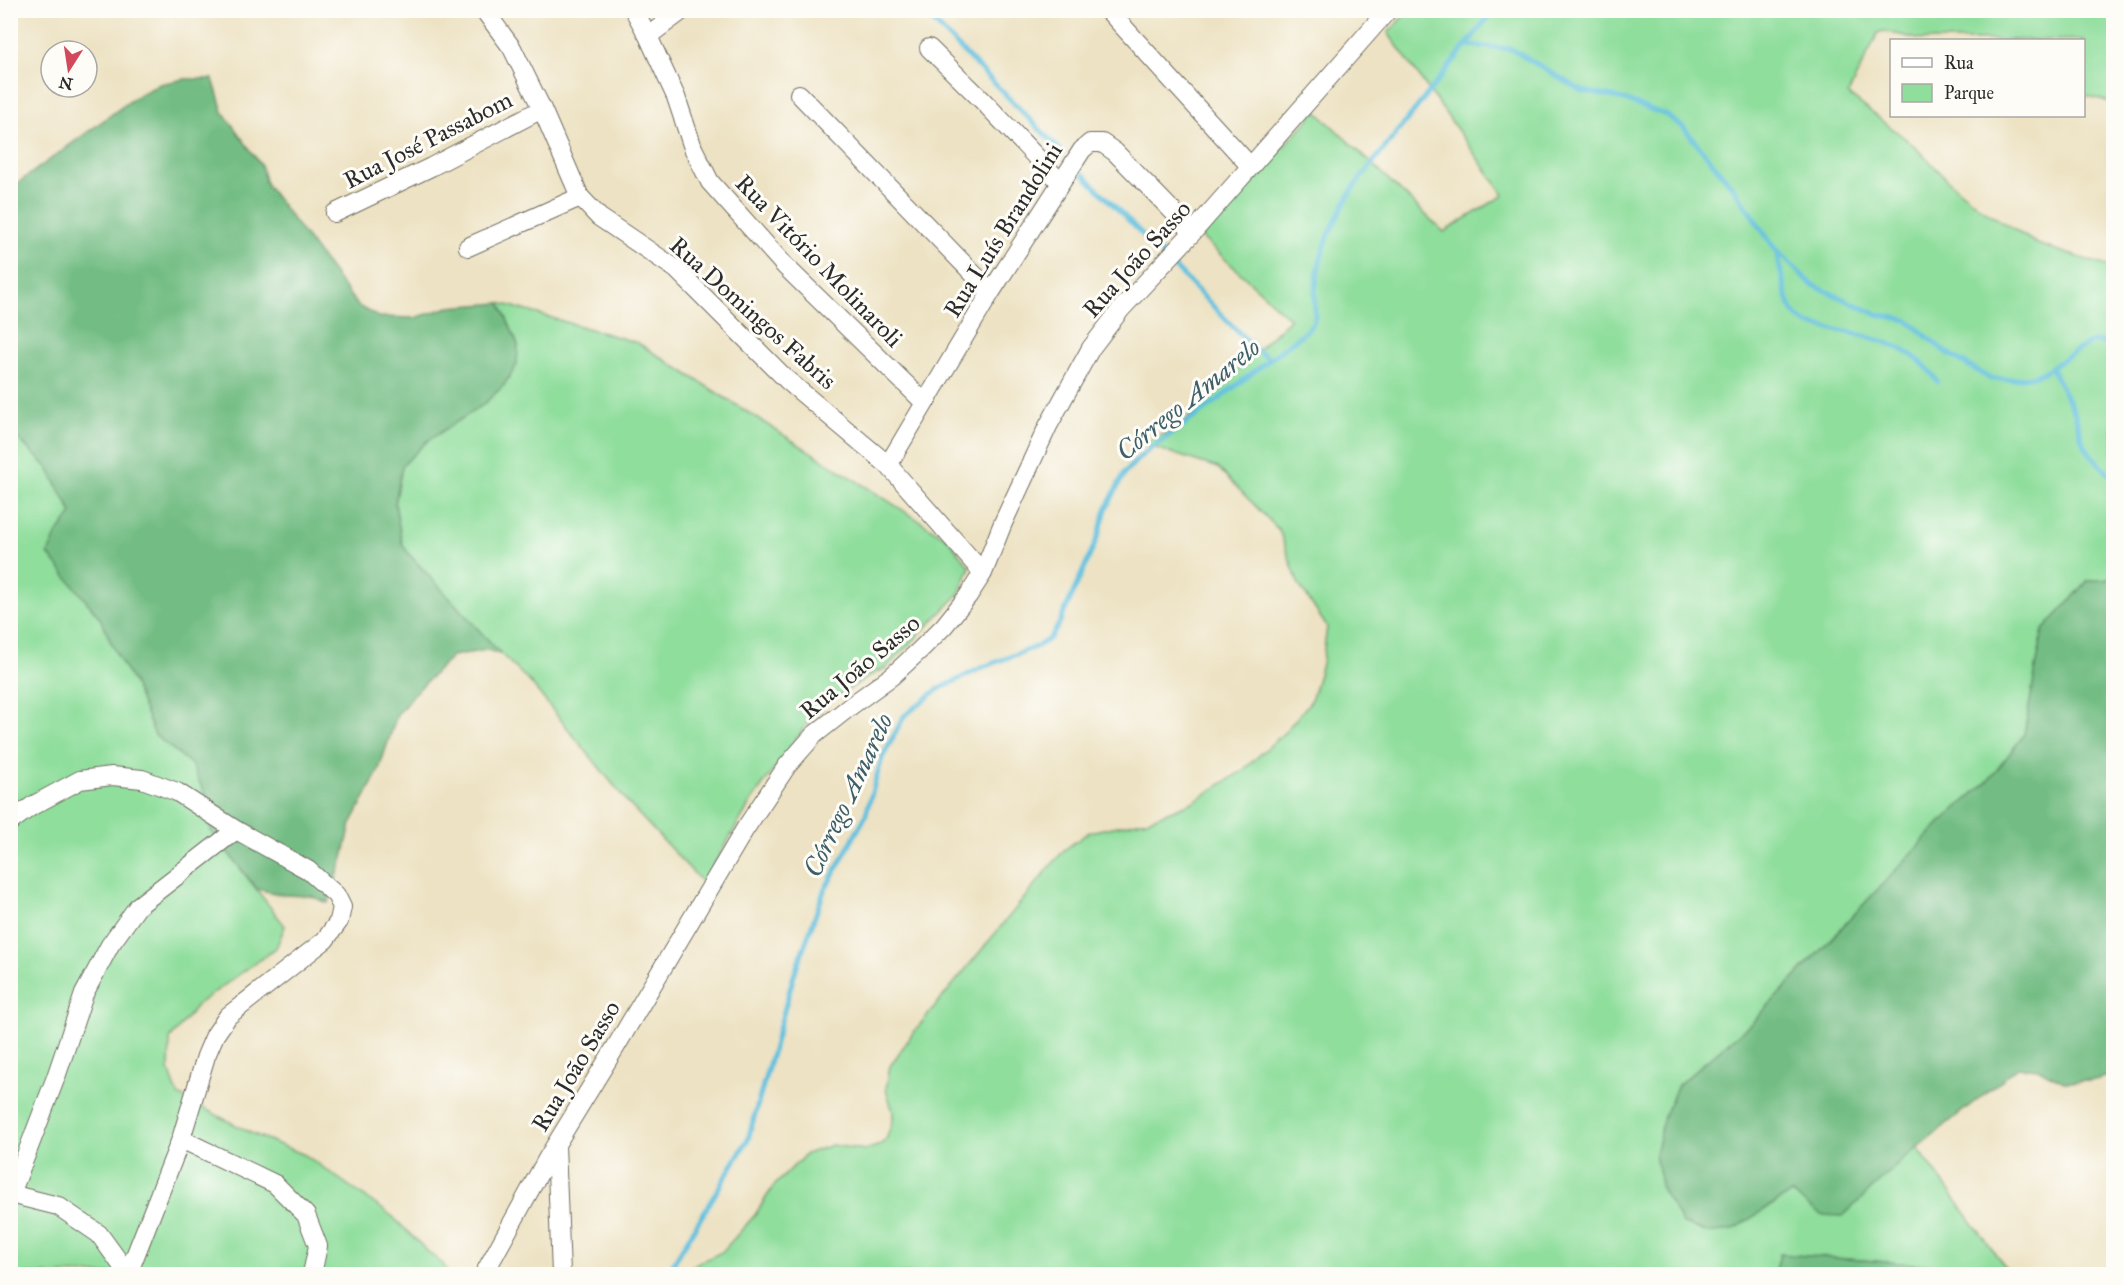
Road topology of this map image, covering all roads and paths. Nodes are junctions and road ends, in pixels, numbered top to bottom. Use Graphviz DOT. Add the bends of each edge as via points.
graph roads {
  1 [pos="484,10"];
  2 [pos="634,10"];
  3 [pos="683,10"];
  4 [pos="1108,10"];
  5 [pos="1388,10"];
  6 [pos="648,36"];
  7 [pos="929,48"];
  8 [pos="799,94"];
  9 [pos="542,109"];
  10 [pos="1250,166"];
  11 [pos="1061,183"];
  12 [pos="580,197"];
  13 [pos="335,213"];
  14 [pos="1193,232"];
  15 [pos="468,247"];
  16 [pos="991,292"];
  17 [pos="925,403"];
  18 [pos="888,465"];
  19 [pos="983,573"];
  20 [pos="10,822"];
  21 [pos="236,830"];
  22 [pos="181,1139"];
  23 [pos="556,1145"];
  24 [pos="14,1172"];
  25 [pos="11,1194"];
  26 [pos="128,1274"];
  27 [pos="312,1275"];
  28 [pos="484,1275"];
  29 [pos="561,1275"];
  1 -- 9 [label="street, Rua Domingos Fabris" via="512,48"];
  2 -- 6 [label="street, Rua Vitório Molinaroli"];
  3 -- 6 [label="street"];
  4 -- 10 [label="street"];
  5 -- 10 [label="street, Rua João Sasso"];
  6 -- 17 [label="street, Rua Vitório Molinaroli" via="710,182 785,266"];
  7 -- 11 [label="street"];
  8 -- 16 [label="street"];
  9 -- 12 [label="street, Rua Domingos Fabris"];
  9 -- 13 [label="street, Rua José Passabom"];
  10 -- 14 [label="street, Rua João Sasso"];
  11 -- 14 [label="street, Rua Luís Brandolini" via="1082,150 1090,143 1102,143"];
  11 -- 16 [label="street, Rua Luís Brandolini"];
  12 -- 15 [label="street"];
  12 -- 18 [label="street, Rua Domingos Fabris" via="599,217 676,270 787,380"];
  14 -- 19 [label="street, Rua João Sasso" via="1121,309 1091,348 1043,437"];
  16 -- 17 [label="street, Rua Luís Brandolini"];
  17 -- 18 [label="street, Rua Luís Brandolini"];
  18 -- 19 [label="street, Rua Domingos Fabris"];
  19 -- 23 [label="street, Rua João Sasso" via="944,626 920,650 814,735 787,766 745,829"];
  20 -- 21 [label="street" via="80,780 112,776 142,779 177,792"];
  21 -- 22 [label="street" via="308,870 336,895 342,907 339,921 325,940 228,1016 206,1056"];
  21 -- 24 [label="street" via="138,906 110,945 84,994 56,1077"];
  22 -- 26 [label="street"];
  22 -- 27 [label="street" via="275,1184 306,1215 318,1246"];
  23 -- 28 [label="street, Rua João Sasso"];
  23 -- 29 [label="street"];
  24 -- 25 [label="street"];
  25 -- 26 [label="street" via="58,1206 99,1234"];
}
